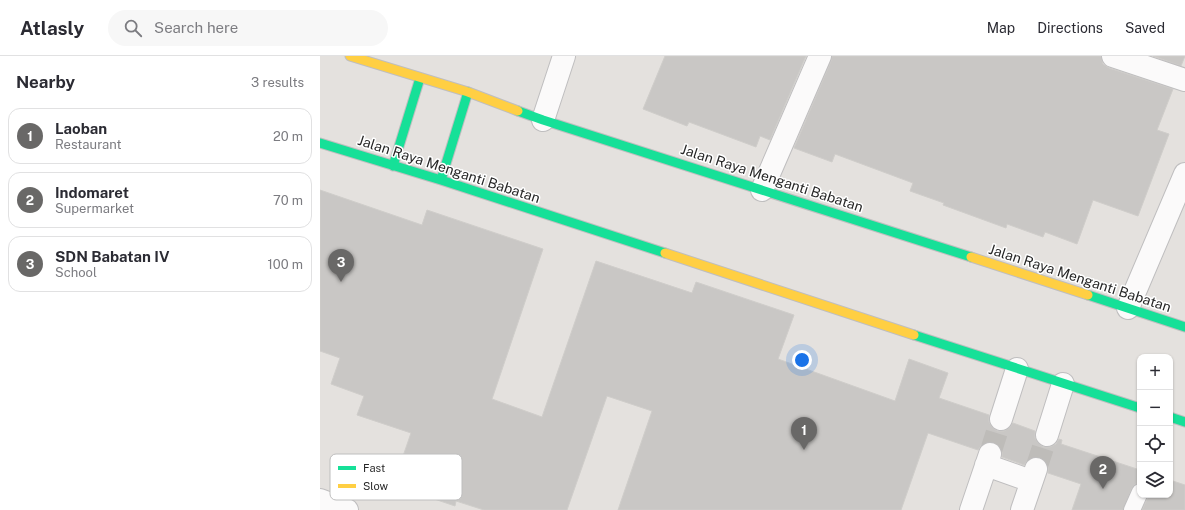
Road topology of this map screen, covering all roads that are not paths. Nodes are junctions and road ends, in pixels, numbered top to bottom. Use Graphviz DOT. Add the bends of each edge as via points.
graph roads {
  1 [pos="350,56"];
  2 [pos="564,56"];
  3 [pos="820,56"];
  4 [pos="1113,56"];
  5 [pos="420,78"];
  6 [pos="1185,80"];
  7 [pos="468,92"];
  8 [pos="543,120"];
  9 [pos="320,143"];
  10 [pos="393,166"];
  11 [pos="1185,174"];
  12 [pos="441,180"];
  13 [pos="762,190"];
  14 [pos="1128,308"];
  15 [pos="1185,327"];
  16 [pos="1017,369"];
  17 [pos="1063,384"];
  18 [pos="1137,407"];
  19 [pos="1001,419"];
  20 [pos="1047,435"];
  21 [pos="1137,498"];
  22 [pos="320,500"];
  23 [pos="347,510"];
  24 [pos="971,510"];
  25 [pos="1022,510"];
  26 [pos="1132,510"];
  1 -- 5 [label="main road, Jalan Raya Menganti Babatan"];
  2 -- 8 [label="street"];
  3 -- 13 [label="street"];
  4 -- 6 [label="street"];
  5 -- 7 [label="main road, Jalan Raya Menganti Babatan"];
  5 -- 10 [label="main road"];
  7 -- 8 [label="main road, Jalan Raya Menganti Babatan"];
  7 -- 12 [label="main road"];
  8 -- 13 [label="main road, Jalan Raya Menganti Babatan"];
  9 -- 10 [label="main road, Jalan Raya Menganti Babatan"];
  10 -- 12 [label="main road, Jalan Raya Menganti Babatan"];
  11 -- 14 [label="street"];
  12 -- 16 [label="main road, Jalan Raya Menganti Babatan"];
  13 -- 14 [label="main road, Jalan Raya Menganti Babatan"];
  14 -- 15 [label="main road, Jalan Raya Menganti Babatan"];
  16 -- 17 [label="main road, Jalan Raya Menganti Babatan"];
  16 -- 19 [label="street"];
  17 -- 18 [label="main road, Jalan Raya Menganti Babatan"];
  17 -- 20 [label="street"];
  21 -- 26 [label="lane"];
  22 -- 23 [label="street"];
  24 -- 25 [label="street" via="988,459 1034,475"];
}
